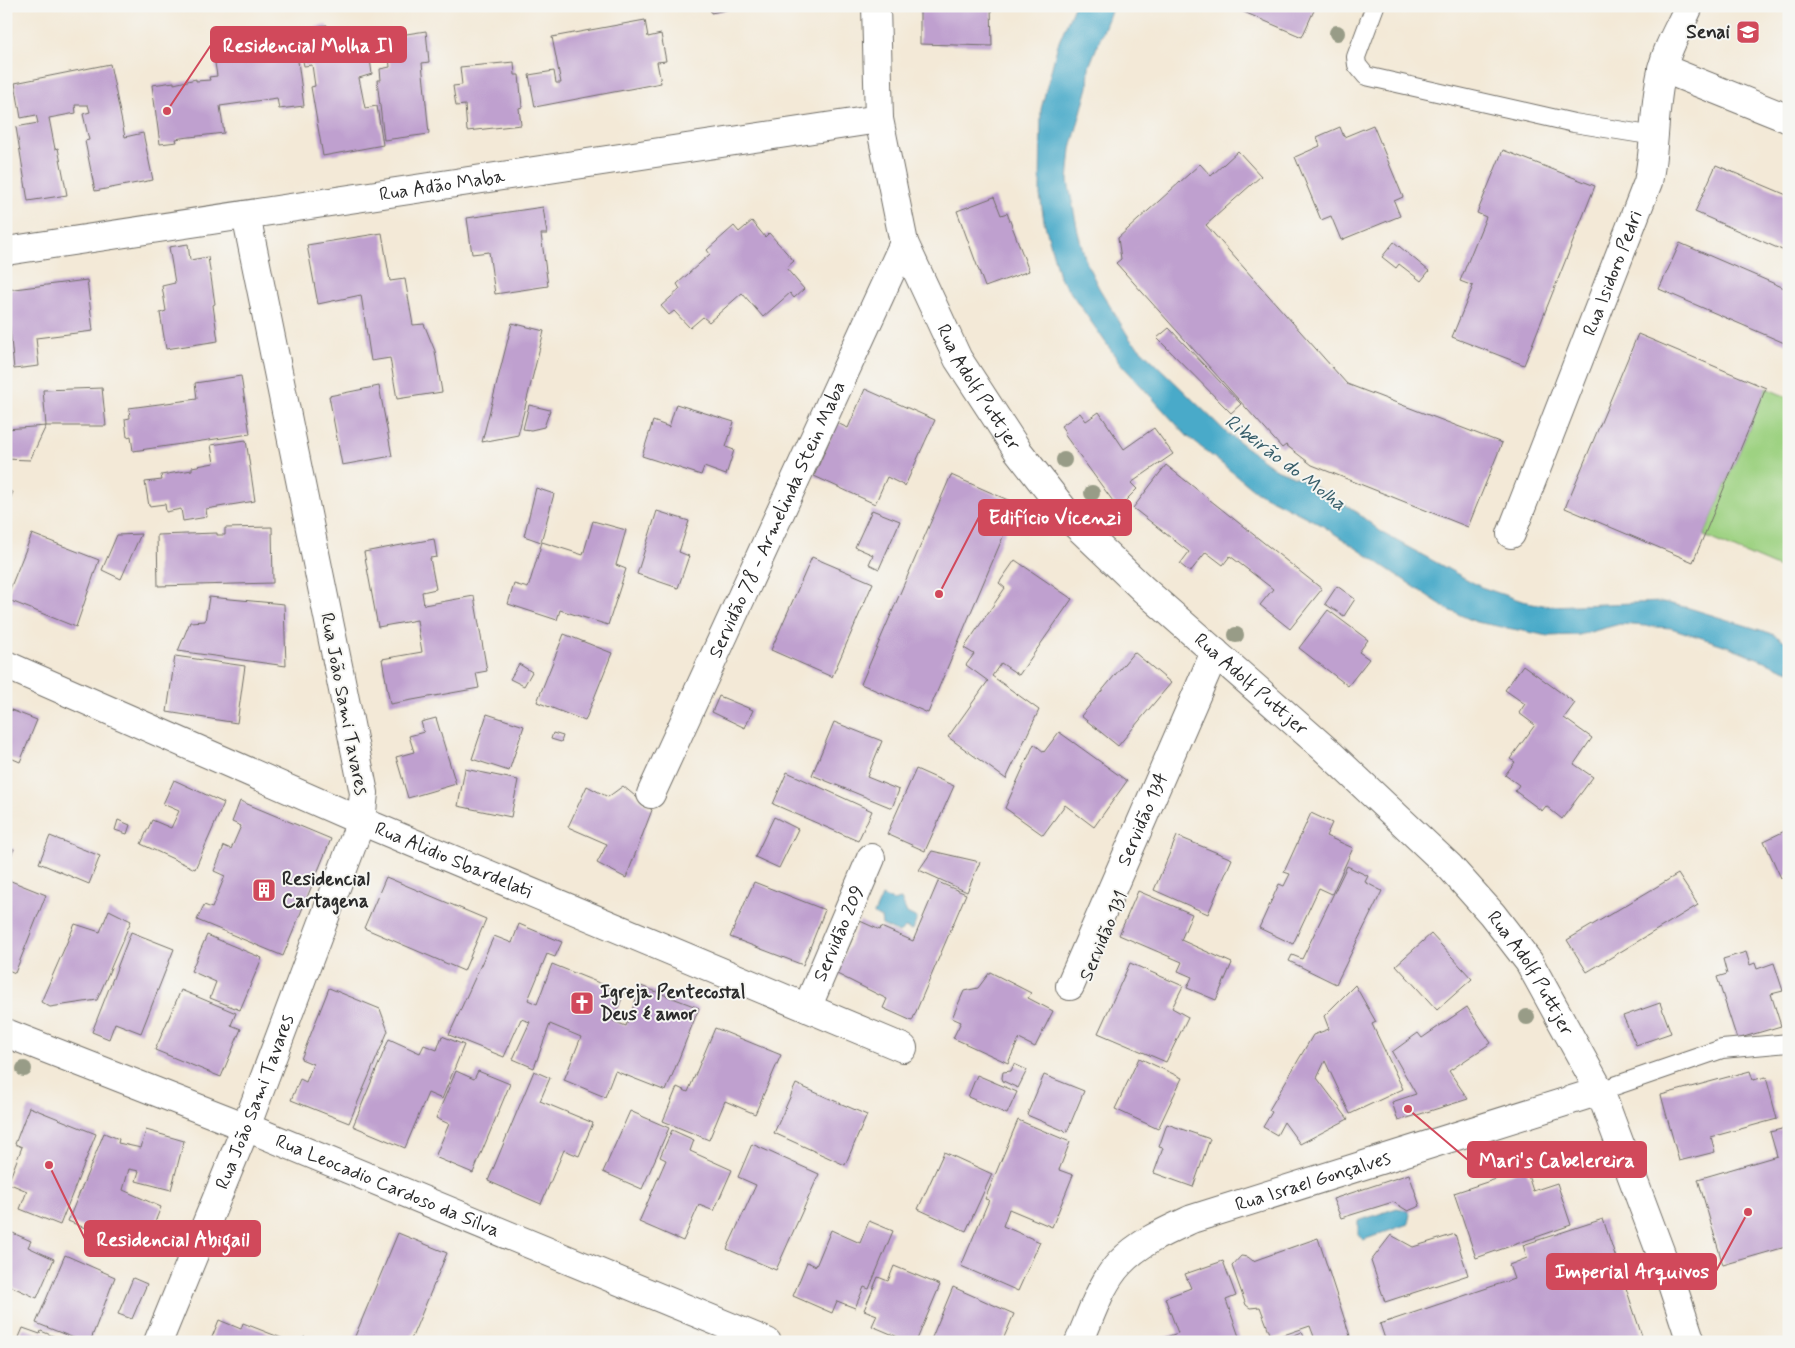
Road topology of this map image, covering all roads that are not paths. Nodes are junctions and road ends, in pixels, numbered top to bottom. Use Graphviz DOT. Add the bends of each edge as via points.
graph roads {
  1 [pos="876,6"];
  2 [pos="1375,6"];
  3 [pos="1689,6"];
  4 [pos="1662,68"];
  5 [pos="879,119"];
  6 [pos="1789,119"];
  7 [pos="1655,136"];
  8 [pos="246,215"];
  9 [pos="904,243"];
  10 [pos="6,251"];
  11 [pos="1511,534"];
  12 [pos="1219,655"];
  13 [pos="6,665"];
  14 [pos="651,794"];
  15 [pos="361,821"];
  16 [pos="871,858"];
  17 [pos="1075,989"];
  18 [pos="807,1008"];
  19 [pos="6,1032"];
  20 [pos="1789,1043"];
  21 [pos="902,1048"];
  22 [pos="1600,1091"];
  23 [pos="246,1127"];
  24 [pos="158,1342"];
  25 [pos="767,1342"];
  26 [pos="1079,1342"];
  27 [pos="1691,1342"];
  1 -- 5 [label="street, Rua Adolf Puttjer"];
  2 -- 7 [label="lane" via="1356,57 1357,65 1366,76 1574,123"];
  3 -- 4 [label="street, Rua Isidoro Pedri"];
  4 -- 6 [label="street"];
  4 -- 7 [label="street, Rua Isidoro Pedri" via="1655,111"];
  5 -- 8 [label="street, Rua Adão Maba"];
  5 -- 9 [label="street, Rua Adolf Puttjer"];
  7 -- 11 [label="street, Rua Isidoro Pedri" via="1648,182"];
  8 -- 10 [label="street, Rua Adão Maba"];
  8 -- 15 [label="street, Rua João Sami Tavares" via="364,793"];
  9 -- 12 [label="street, Rua Adolf Puttjer" via="958,358 1018,451 1075,524"];
  9 -- 14 [label="street, Servidão 78 - Armelinda Stein Maba"];
  12 -- 17 [label="street, Servidão 134"];
  12 -- 22 [label="street, Rua Adolf Puttjer" via="1450,867 1492,914 1529,962"];
  13 -- 15 [label="street, Rua Alidio Sbardelati"];
  15 -- 18 [label="street, Rua Alidio Sbardelati"];
  15 -- 23 [label="street, Rua João Sami Tavares"];
  16 -- 18 [label="street, Servidão 209"];
  18 -- 21 [label="street, Rua Alidio Sbardelati"];
  19 -- 23 [label="street, Rua Leocadio Cardoso da Silva"];
  20 -- 22 [label="lane" via="1722,1049"];
  22 -- 26 [label="street, Rua Israel Gonçalves" via="1192,1219 1150,1239 1120,1264 1102,1291"];
  22 -- 27 [label="street, Rua Adolf Puttjer"];
  23 -- 24 [label="street, Rua João Sami Tavares"];
  23 -- 25 [label="street, Rua Leocadio Cardoso da Silva"];
}
